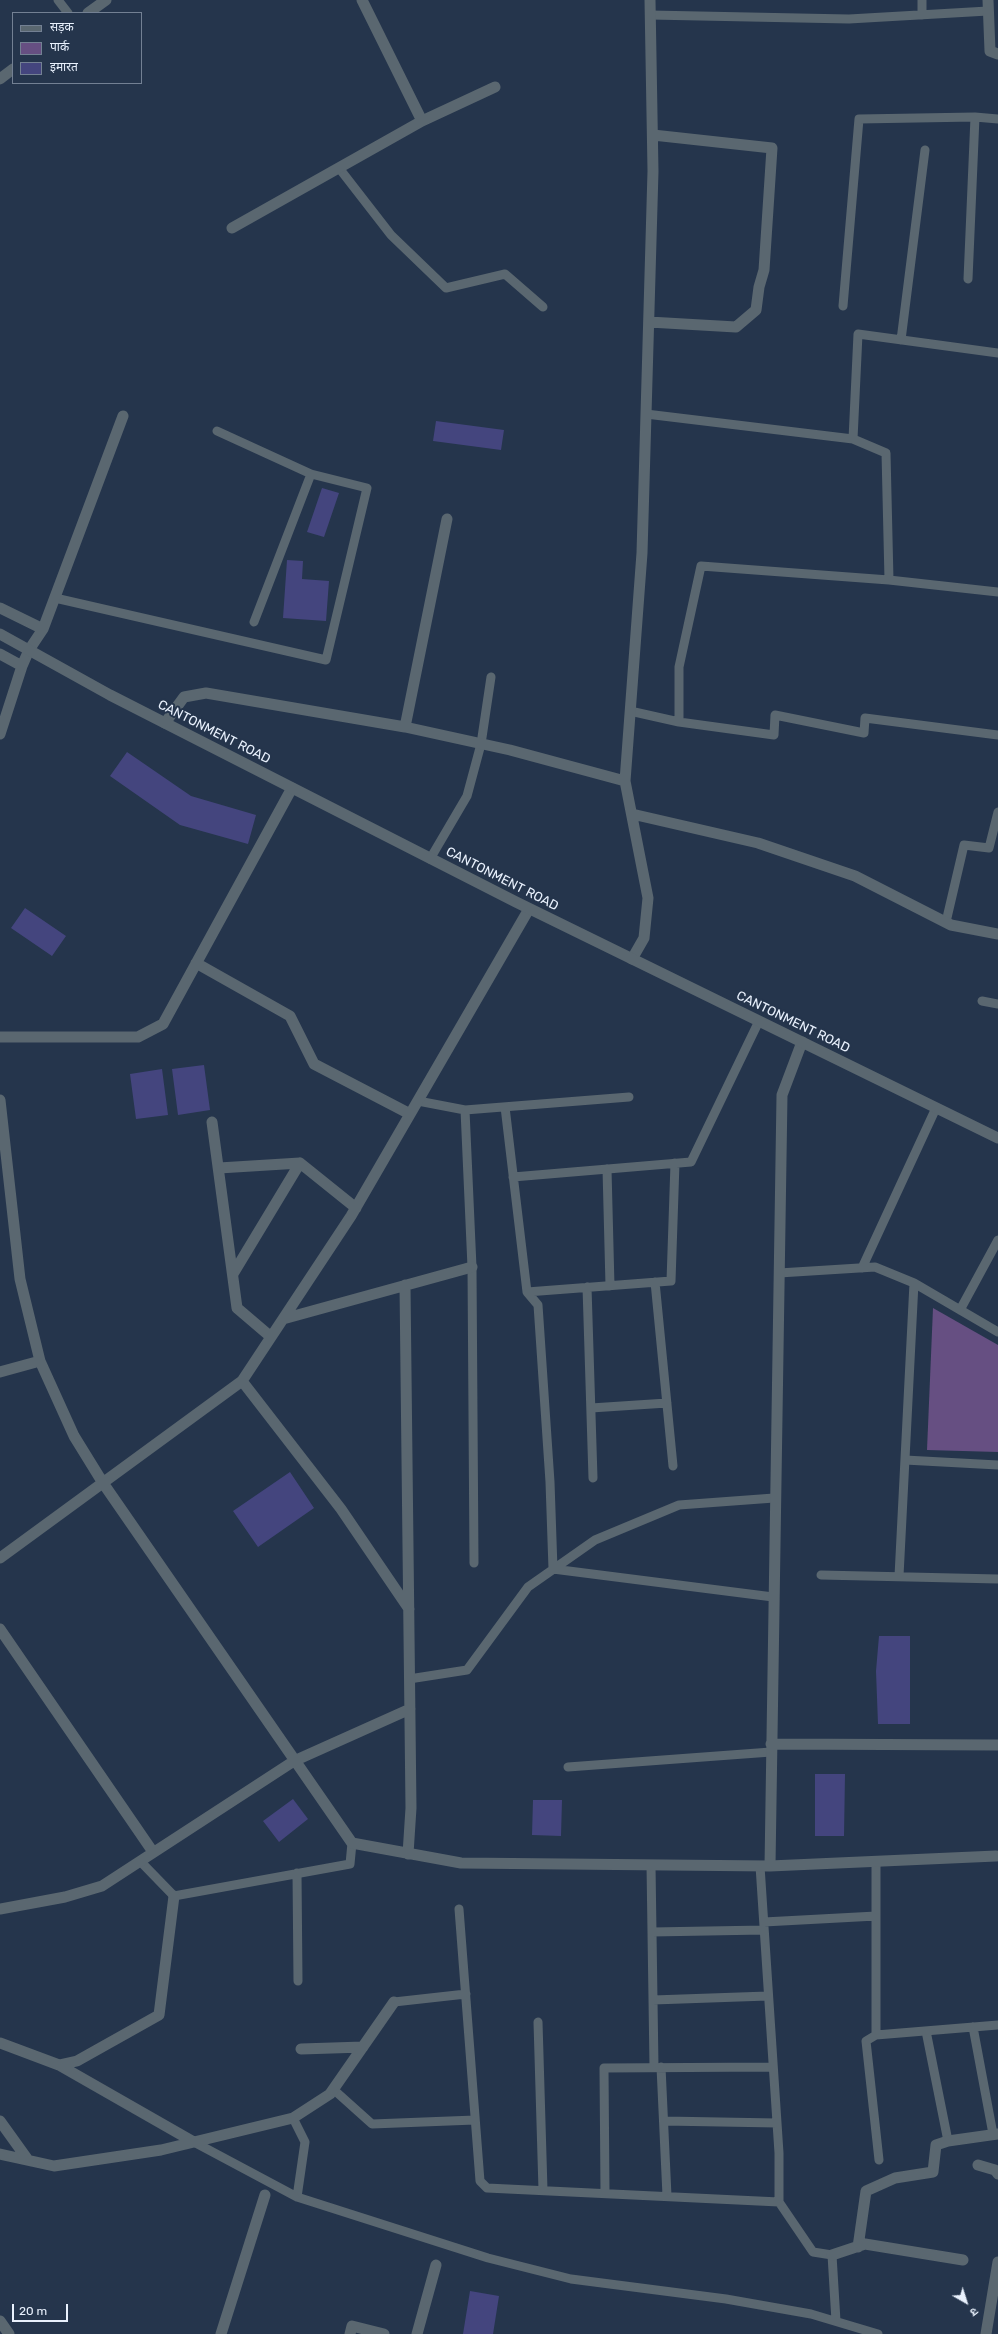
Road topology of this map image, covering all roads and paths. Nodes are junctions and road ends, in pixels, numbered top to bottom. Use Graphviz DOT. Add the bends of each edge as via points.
graph roads {
  1 [pos="58,0"];
  2 [pos="106,0"];
  3 [pos="362,0"];
  4 [pos="650,0"];
  5 [pos="922,0"];
  6 [pos="988,6"];
  7 [pos="67,12"];
  8 [pos="89,12"];
  9 [pos="650,15"];
  10 [pos="922,15"];
  11 [pos="998,54"];
  12 [pos="12,70"];
  13 [pos="0,79"];
  14 [pos="495,87"];
  15 [pos="975,117"];
  16 [pos="998,119"];
  17 [pos="422,121"];
  18 [pos="653,135"];
  19 [pos="926,150"];
  20 [pos="339,168"];
  21 [pos="232,228"];
  22 [pos="968,279"];
  23 [pos="843,306"];
  24 [pos="543,307"];
  25 [pos="649,322"];
  26 [pos="901,340"];
  27 [pos="998,353"];
  28 [pos="646,414"];
  29 [pos="123,416"];
  30 [pos="217,431"];
  31 [pos="853,439"];
  32 [pos="311,474"];
  33 [pos="447,519"];
  34 [pos="889,580"];
  35 [pos="998,592"];
  36 [pos="55,598"];
  37 [pos="0,608"];
  38 [pos="254,622"];
  39 [pos="43,629"];
  40 [pos="0,634"];
  41 [pos="29,650"];
  42 [pos="0,654"];
  43 [pos="22,666"];
  44 [pos="491,677"];
  45 [pos="630,711"];
  46 [pos="679,722"];
  47 [pos="165,723"];
  48 [pos="405,727"];
  49 [pos="0,734"];
  50 [pos="998,735"];
  51 [pos="481,744"];
  52 [pos="625,781"];
  53 [pos="292,788"];
  54 [pos="998,812"];
  55 [pos="632,814"];
  56 [pos="430,859"];
  57 [pos="529,909"];
  58 [pos="946,922"];
  59 [pos="998,934"];
  60 [pos="632,959"];
  61 [pos="196,964"];
  62 [pos="982,1001"];
  63 [pos="998,1004"];
  64 [pos="759,1021"];
  65 [pos="0,1037"];
  66 [pos="802,1042"];
  67 [pos="629,1097"];
  68 [pos="0,1100"];
  69 [pos="418,1101"];
  70 [pos="505,1107"];
  71 [pos="936,1108"];
  72 [pos="465,1110"];
  73 [pos="410,1114"];
  74 [pos="212,1122"];
  75 [pos="998,1138"];
  76 [pos="300,1163"];
  77 [pos="675,1163"];
  78 [pos="219,1168"];
  79 [pos="607,1169"];
  80 [pos="513,1177"];
  81 [pos="356,1208"];
  82 [pos="998,1240"];
  83 [pos="472,1267"];
  84 [pos="862,1268"];
  85 [pos="779,1273"];
  86 [pos="233,1274"];
  87 [pos="655,1282"];
  88 [pos="914,1283"];
  89 [pos="405,1285"];
  90 [pos="610,1286"];
  91 [pos="587,1287"];
  92 [pos="527,1292"];
  93 [pos="960,1310"];
  94 [pos="283,1318"];
  95 [pos="998,1332"];
  96 [pos="271,1337"];
  97 [pos="40,1361"];
  98 [pos="0,1372"];
  99 [pos="242,1380"];
  100 [pos="667,1403"];
  101 [pos="591,1408"];
  102 [pos="905,1460"];
  103 [pos="998,1465"];
  104 [pos="673,1466"];
  105 [pos="593,1478"];
  106 [pos="103,1483"];
  107 [pos="774,1498"];
  108 [pos="0,1558"];
  109 [pos="474,1563"];
  110 [pos="553,1569"];
  111 [pos="822,1575"];
  112 [pos="899,1576"];
  113 [pos="998,1579"];
  114 [pos="773,1597"];
  115 [pos="409,1609"];
  116 [pos="0,1629"];
  117 [pos="409,1679"];
  118 [pos="410,1709"];
  119 [pos="998,1745"];
  120 [pos="771,1748"];
  121 [pos="294,1760"];
  122 [pos="568,1767"];
  123 [pos="352,1843"];
  124 [pos="153,1852"];
  125 [pos="408,1854"];
  126 [pos="996,1856"];
  127 [pos="140,1861"];
  128 [pos="876,1861"];
  129 [pos="651,1865"];
  130 [pos="765,1866"];
  131 [pos="297,1873"];
  132 [pos="174,1896"];
  133 [pos="0,1909"];
  134 [pos="459,1909"];
  135 [pos="876,1916"];
  136 [pos="764,1926"];
  137 [pos="652,1932"];
  138 [pos="298,1981"];
  139 [pos="466,1994"];
  140 [pos="768,1996"];
  141 [pos="653,2000"];
  142 [pos="394,2002"];
  143 [pos="538,2022"];
  144 [pos="998,2025"];
  145 [pos="973,2027"];
  146 [pos="926,2031"];
  147 [pos="876,2035"];
  148 [pos="0,2043"];
  149 [pos="363,2047"];
  150 [pos="301,2049"];
  151 [pos="59,2065"];
  152 [pos="658,2067"];
  153 [pos="773,2067"];
  154 [pos="333,2090"];
  155 [pos="293,2118"];
  156 [pos="475,2120"];
  157 [pos="0,2121"];
  158 [pos="664,2121"];
  159 [pos="777,2124"];
  160 [pos="995,2134"];
  161 [pos="192,2141"];
  162 [pos="948,2141"];
  163 [pos="0,2154"];
  164 [pos="28,2160"];
  165 [pos="879,2160"];
  166 [pos="978,2165"];
  167 [pos="998,2174"];
  168 [pos="543,2190"];
  169 [pos="605,2193"];
  170 [pos="264,2195"];
  171 [pos="667,2196"];
  172 [pos="297,2197"];
  173 [pos="779,2202"];
  174 [pos="858,2247"];
  175 [pos="832,2255"];
  176 [pos="963,2260"];
  177 [pos="998,2262"];
  178 [pos="436,2265"];
  179 [pos="0,2321"];
  180 [pos="836,2321"];
  181 [pos="9,2334"];
  182 [pos="221,2334"];
  183 [pos="350,2334"];
  184 [pos="384,2334"];
  185 [pos="417,2334"];
  186 [pos="878,2334"];
  187 [pos="986,2334"];
  1 -- 7 [label="lane"];
  2 -- 8 [label="street"];
  3 -- 17 [label="street"];
  4 -- 9 [label="street"];
  5 -- 10 [label="lane"];
  6 -- 10 [label="lane"];
  6 -- 11 [label="street" via="990,51"];
  9 -- 10 [label="lane" via="849,18"];
  9 -- 18 [label="street"];
  12 -- 13 [label="street"];
  14 -- 17 [label="street"];
  15 -- 16 [label="lane"];
  15 -- 22 [label="lane"];
  15 -- 23 [label="lane" via="860,119"];
  17 -- 20 [label="street"];
  18 -- 25 [label="street"];
  18 -- 25 [label="street" via="772,148 764,270 756,310 736,327"];
  19 -- 26 [label="lane"];
  20 -- 21 [label="street"];
  20 -- 24 [label="lane" via="391,235 446,288 505,274"];
  25 -- 28 [label="street"];
  26 -- 27 [label="lane"];
  26 -- 31 [label="lane" via="858,334"];
  28 -- 31 [label="lane"];
  28 -- 45 [label="street" via="642,553"];
  29 -- 36 [label="street"];
  30 -- 32 [label="lane"];
  31 -- 34 [label="lane" via="886,453"];
  32 -- 36 [label="lane" via="367,488 326,660"];
  32 -- 38 [label="lane"];
  33 -- 48 [label="street"];
  34 -- 35 [label="lane"];
  34 -- 46 [label="lane" via="701,566 679,667"];
  36 -- 39 [label="street"];
  37 -- 39 [label="street"];
  39 -- 41 [label="street"];
  40 -- 41 [label="street, CANTONMENT ROAD"];
  41 -- 43 [label="street"];
  41 -- 47 [label="street, CANTONMENT ROAD"];
  42 -- 43 [label="street"];
  43 -- 49 [label="street"];
  44 -- 51 [label="lane"];
  45 -- 46 [label="lane"];
  45 -- 52 [label="street"];
  46 -- 50 [label="lane" via="774,735 774,715 864,733 865,718"];
  47 -- 48 [label="street" via="184,697 206,693"];
  47 -- 53 [label="street, CANTONMENT ROAD"];
  48 -- 51 [label="street"];
  51 -- 52 [label="street"];
  51 -- 56 [label="lane" via="467,796"];
  52 -- 55 [label="street"];
  53 -- 56 [label="street, CANTONMENT ROAD"];
  53 -- 61 [label="street"];
  54 -- 58 [label="lane" via="989,848 964,845"];
  55 -- 58 [label="street" via="758,843 855,876"];
  55 -- 60 [label="street" via="648,898 644,938"];
  56 -- 57 [label="street, CANTONMENT ROAD"];
  57 -- 60 [label="street, CANTONMENT ROAD"];
  57 -- 69 [label="street"];
  58 -- 59 [label="street"];
  60 -- 64 [label="street, CANTONMENT ROAD"];
  61 -- 65 [label="street" via="163,1024 138,1037"];
  61 -- 73 [label="street" via="290,1016 314,1064"];
  62 -- 63 [label="lane"];
  64 -- 66 [label="street, CANTONMENT ROAD"];
  64 -- 77 [label="lane" via="691,1162"];
  66 -- 71 [label="street, CANTONMENT ROAD"];
  66 -- 85 [label="street" via="782,1095"];
  67 -- 70 [label="lane"];
  68 -- 97 [label="street" via="20,1279"];
  69 -- 72 [label="lane"];
  69 -- 73 [label="street"];
  70 -- 72 [label="lane"];
  70 -- 80 [label="lane"];
  71 -- 75 [label="street, CANTONMENT ROAD"];
  71 -- 84 [label="lane"];
  72 -- 83 [label="lane"];
  73 -- 81 [label="street"];
  74 -- 78 [label="street"];
  76 -- 78 [label="street"];
  76 -- 81 [label="street"];
  76 -- 86 [label="street"];
  77 -- 79 [label="lane"];
  77 -- 87 [label="lane" via="671,1281"];
  78 -- 86 [label="street"];
  79 -- 80 [label="lane"];
  79 -- 90 [label="lane"];
  80 -- 92 [label="lane"];
  81 -- 94 [label="street"];
  82 -- 93 [label="lane"];
  83 -- 89 [label="street"];
  83 -- 109 [label="lane"];
  84 -- 85 [label="lane"];
  84 -- 88 [label="lane" via="874,1267"];
  85 -- 107 [label="street"];
  86 -- 96 [label="street" via="237,1308"];
  87 -- 90 [label="lane"];
  87 -- 100 [label="lane"];
  88 -- 93 [label="lane"];
  88 -- 102 [label="lane"];
  89 -- 94 [label="street"];
  89 -- 115 [label="street"];
  90 -- 91 [label="lane"];
  91 -- 92 [label="lane"];
  91 -- 101 [label="lane"];
  92 -- 110 [label="lane" via="538,1305"];
  93 -- 95 [label="lane"];
  94 -- 96 [label="street"];
  96 -- 99 [label="street"];
  97 -- 98 [label="street"];
  97 -- 106 [label="street" via="74,1436"];
  99 -- 106 [label="street"];
  99 -- 115 [label="street" via="341,1509"];
  100 -- 101 [label="lane"];
  100 -- 104 [label="lane"];
  101 -- 105 [label="lane"];
  102 -- 103 [label="lane"];
  102 -- 112 [label="lane"];
  106 -- 108 [label="street"];
  106 -- 121 [label="street"];
  107 -- 110 [label="lane" via="679,1506 595,1540"];
  107 -- 114 [label="street"];
  110 -- 114 [label="lane"];
  110 -- 117 [label="lane" via="528,1587 467,1670"];
  111 -- 112 [label="lane"];
  112 -- 113 [label="lane"];
  114 -- 120 [label="street"];
  115 -- 117 [label="street"];
  116 -- 124 [label="street"];
  117 -- 118 [label="street"];
  118 -- 121 [label="street"];
  118 -- 125 [label="street" via="411,1808"];
  119 -- 120 [label="street"];
  120 -- 122 [label="lane"];
  120 -- 130 [label="street"];
  121 -- 123 [label="street"];
  121 -- 124 [label="street"];
  123 -- 125 [label="street"];
  123 -- 131 [label="lane" via="350,1864"];
  124 -- 127 [label="street"];
  125 -- 129 [label="street" via="461,1863"];
  126 -- 128 [label="street"];
  127 -- 132 [label="lane"];
  127 -- 133 [label="street" via="102,1886 65,1897"];
  128 -- 130 [label="street"];
  128 -- 135 [label="lane"];
  129 -- 130 [label="street"];
  129 -- 137 [label="lane"];
  130 -- 136 [label="lane"];
  131 -- 132 [label="lane"];
  131 -- 138 [label="lane"];
  132 -- 151 [label="street" via="159,2015 77,2061"];
  134 -- 139 [label="lane"];
  135 -- 136 [label="lane"];
  135 -- 147 [label="lane"];
  136 -- 137 [label="lane"];
  136 -- 140 [label="lane"];
  137 -- 141 [label="lane"];
  139 -- 142 [label="lane"];
  139 -- 156 [label="lane"];
  140 -- 141 [label="lane"];
  140 -- 153 [label="lane"];
  141 -- 152 [label="lane"];
  142 -- 149 [label="street"];
  143 -- 168 [label="lane"];
  144 -- 145 [label="lane"];
  145 -- 146 [label="lane"];
  145 -- 160 [label="lane"];
  146 -- 147 [label="lane"];
  146 -- 162 [label="lane"];
  147 -- 165 [label="lane" via="866,2041"];
  148 -- 151 [label="street"];
  149 -- 150 [label="street"];
  149 -- 154 [label="street"];
  151 -- 161 [label="street"];
  152 -- 153 [label="lane"];
  152 -- 158 [label="lane"];
  152 -- 169 [label="lane" via="604,2068"];
  153 -- 159 [label="lane"];
  154 -- 155 [label="street"];
  154 -- 156 [label="lane" via="372,2124"];
  155 -- 161 [label="street"];
  155 -- 172 [label="lane" via="305,2142"];
  156 -- 168 [label="lane" via="480,2181 487,2188"];
  157 -- 164 [label="street"];
  158 -- 159 [label="lane"];
  158 -- 171 [label="lane"];
  159 -- 173 [label="lane"];
  160 -- 162 [label="street"];
  161 -- 164 [label="street" via="161,2150 54,2166"];
  161 -- 172 [label="lane"];
  162 -- 174 [label="street" via="936,2145 933,2172 895,2178 866,2191"];
  163 -- 164 [label="street"];
  166 -- 167 [label="street" via="994,2170"];
  168 -- 169 [label="lane"];
  169 -- 171 [label="lane"];
  170 -- 182 [label="street"];
  171 -- 173 [label="lane"];
  172 -- 180 [label="lane" via="488,2258 571,2278 726,2299"];
  173 -- 175 [label="lane" via="813,2252"];
  174 -- 175 [label="street"];
  174 -- 176 [label="street" via="865,2244"];
  175 -- 180 [label="lane"];
  177 -- 187 [label="street"];
  178 -- 185 [label="street"];
  179 -- 181 [label="street"];
  180 -- 186 [label="lane"];
  183 -- 184 [label="street" via="352,2326"];
}
